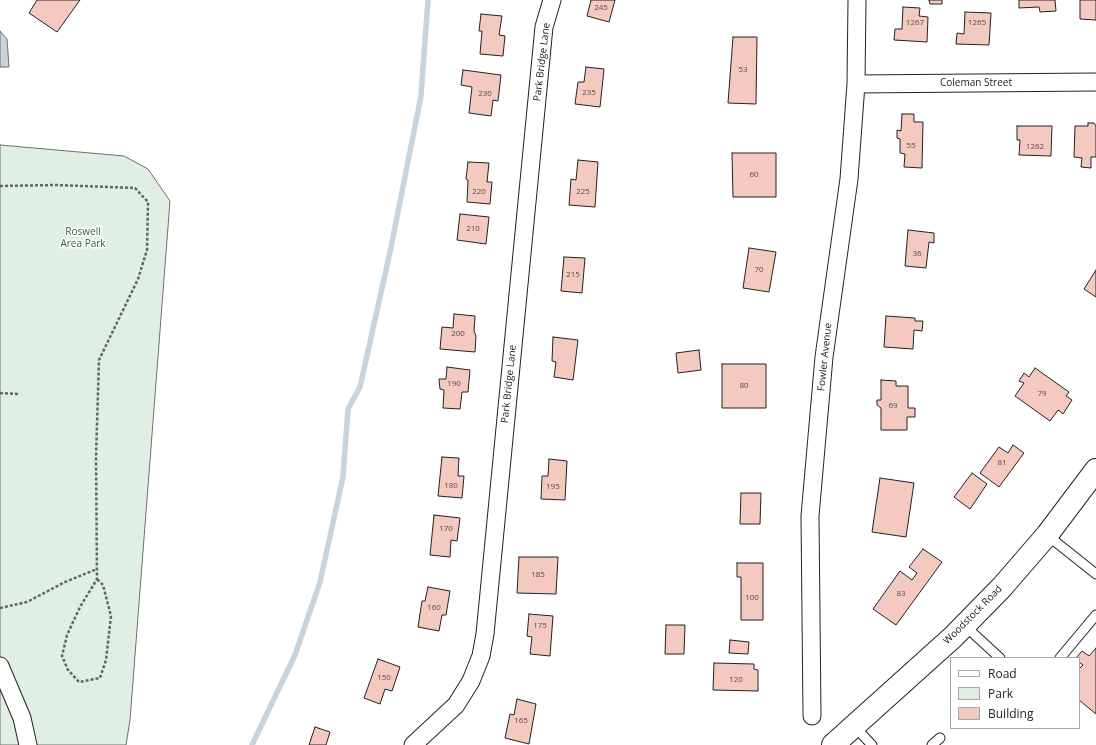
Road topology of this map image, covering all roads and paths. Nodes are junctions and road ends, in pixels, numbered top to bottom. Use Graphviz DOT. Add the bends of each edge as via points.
graph roads {
  1 [pos="552,0"];
  2 [pos="857,0"];
  3 [pos="1096,82"];
  4 [pos="856,84"];
  5 [pos="0,186"];
  6 [pos="0,393"];
  7 [pos="19,394"];
  8 [pos="1096,470"];
  9 [pos="1047,535"];
  10 [pos="97,569"];
  11 [pos="1096,574"];
  12 [pos="97,579"];
  13 [pos="0,608"];
  14 [pos="1096,615"];
  15 [pos="964,625"];
  16 [pos="999,657"];
  17 [pos="1061,657"];
  18 [pos="0,666"];
  19 [pos="812,716"];
  20 [pos="854,726"];
  21 [pos="940,738"];
  22 [pos="28,745"];
  23 [pos="413,745"];
  24 [pos="833,745"];
  25 [pos="872,745"];
  26 [pos="932,745"];
  1 -- 23 [label="street, Park Bridge Lane" via="544,27 484,642 471,681 456,705"];
  2 -- 4 [label="street, Fowler Avenue"];
  3 -- 4 [label="street, Coleman Street"];
  4 -- 19 [label="street, Fowler Avenue" via="849,179 824,357 810,516"];
  5 -- 10 [label="path" via="135,188 148,202 146,250 138,279 99,360 96,457"];
  6 -- 7 [label="path"];
  8 -- 9 [label="street, Woodstock Road"];
  9 -- 11 [label="lane"];
  9 -- 15 [label="street, Woodstock Road" via="1002,587"];
  10 -- 12 [label="path"];
  10 -- 13 [label="path" via="27,602"];
  12 -- 12 [label="path" via="80,607 67,636 62,656 68,670 79,682 100,678 106,660 111,616 103,585"];
  14 -- 17 [label="lane"];
  15 -- 16 [label="lane"];
  15 -- 20 [label="street, Woodstock Road"];
  18 -- 22 [label="street" via="22,718"];
  20 -- 24 [label="street, Woodstock Road"];
  20 -- 25 [label="lane"];
  21 -- 26 [label="lane"];
}
